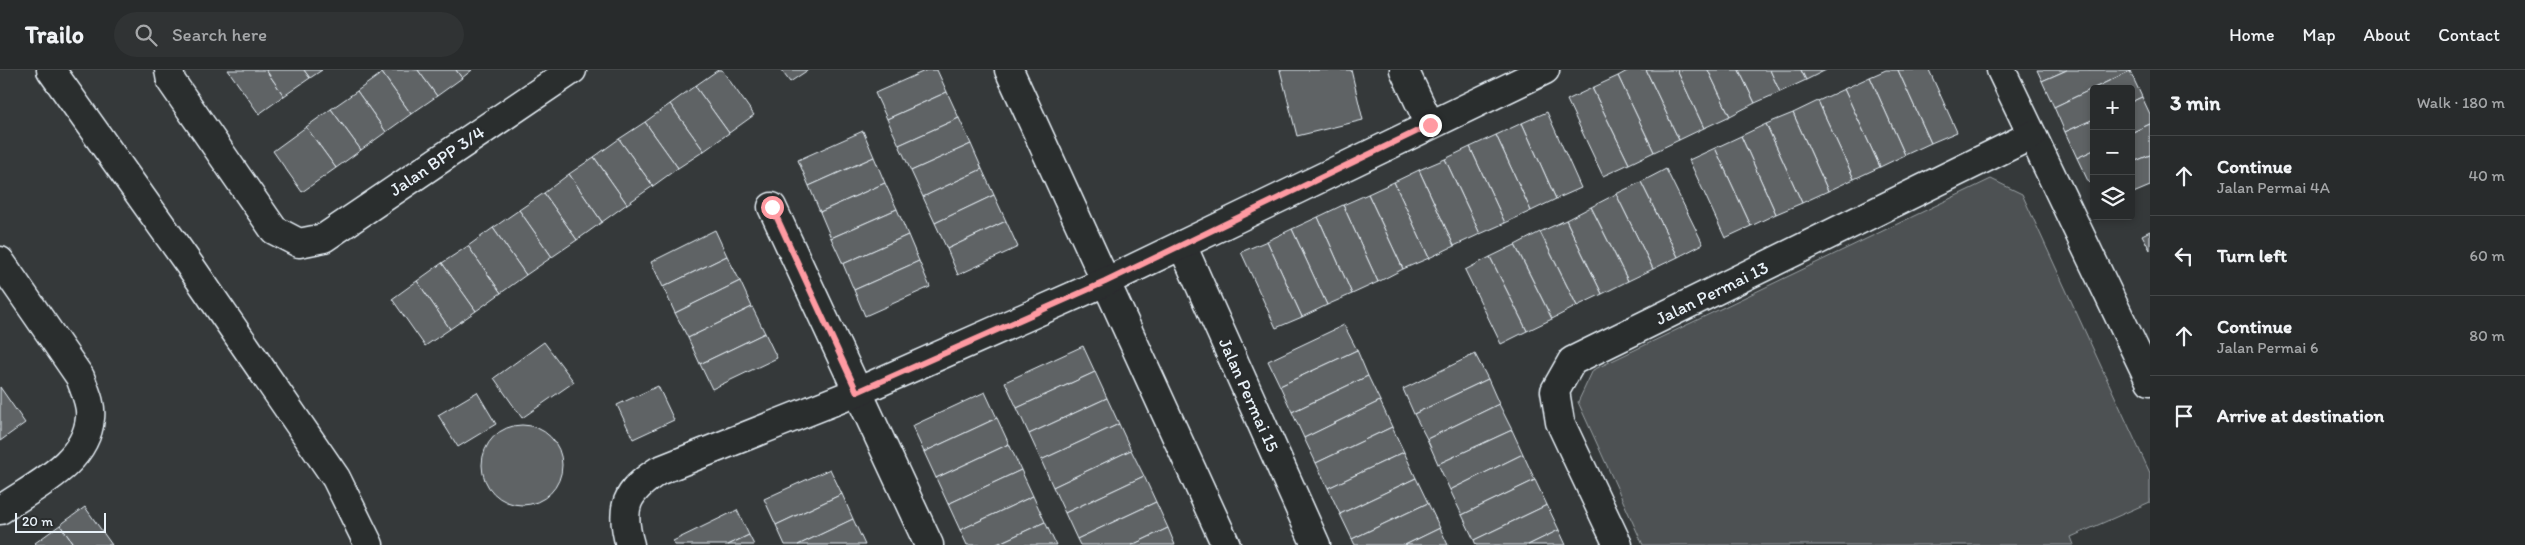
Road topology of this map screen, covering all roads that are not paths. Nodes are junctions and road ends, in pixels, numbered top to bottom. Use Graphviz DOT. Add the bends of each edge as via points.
graph roads {
  1 [pos="51,70"];
  2 [pos="168,70"];
  3 [pos="572,70"];
  4 [pos="1009,70"];
  5 [pos="1404,70"];
  6 [pos="1545,70"];
  7 [pos="2002,70"];
  8 [pos="1430,125"];
  9 [pos="2032,134"];
  10 [pos="772,207"];
  11 [pos="1182,245"];
  12 [pos="0,261"];
  13 [pos="1105,282"];
  14 [pos="2147,366"];
  15 [pos="857,392"];
  16 [pos="0,510"];
  17 [pos="370,545"];
  18 [pos="630,545"];
  19 [pos="929,545"];
  20 [pos="1226,545"];
  21 [pos="1316,545"];
  22 [pos="1618,545"];
  1 -- 17 [label="street" via="336,478"];
  2 -- 3 [label="street, Jalan BPP 3/4" via="171,81 274,230 299,243 324,238"];
  4 -- 13 [label="street"];
  5 -- 8 [label="street"];
  6 -- 8 [label="street"];
  7 -- 9 [label="street"];
  8 -- 11 [label="street"];
  9 -- 14 [label="street"];
  9 -- 22 [label="street, Jalan Permai 13" via="1572,362 1555,391 1560,422"];
  10 -- 15 [label="street"];
  11 -- 13 [label="street"];
  11 -- 21 [label="street, Jalan Permai 15"];
  12 -- 16 [label="street" via="80,377 91,417 85,440 72,460"];
  13 -- 15 [label="street"];
  13 -- 20 [label="street"];
  15 -- 18 [label="street" via="658,471 639,484 627,501 625,523"];
  15 -- 19 [label="street"];
}
